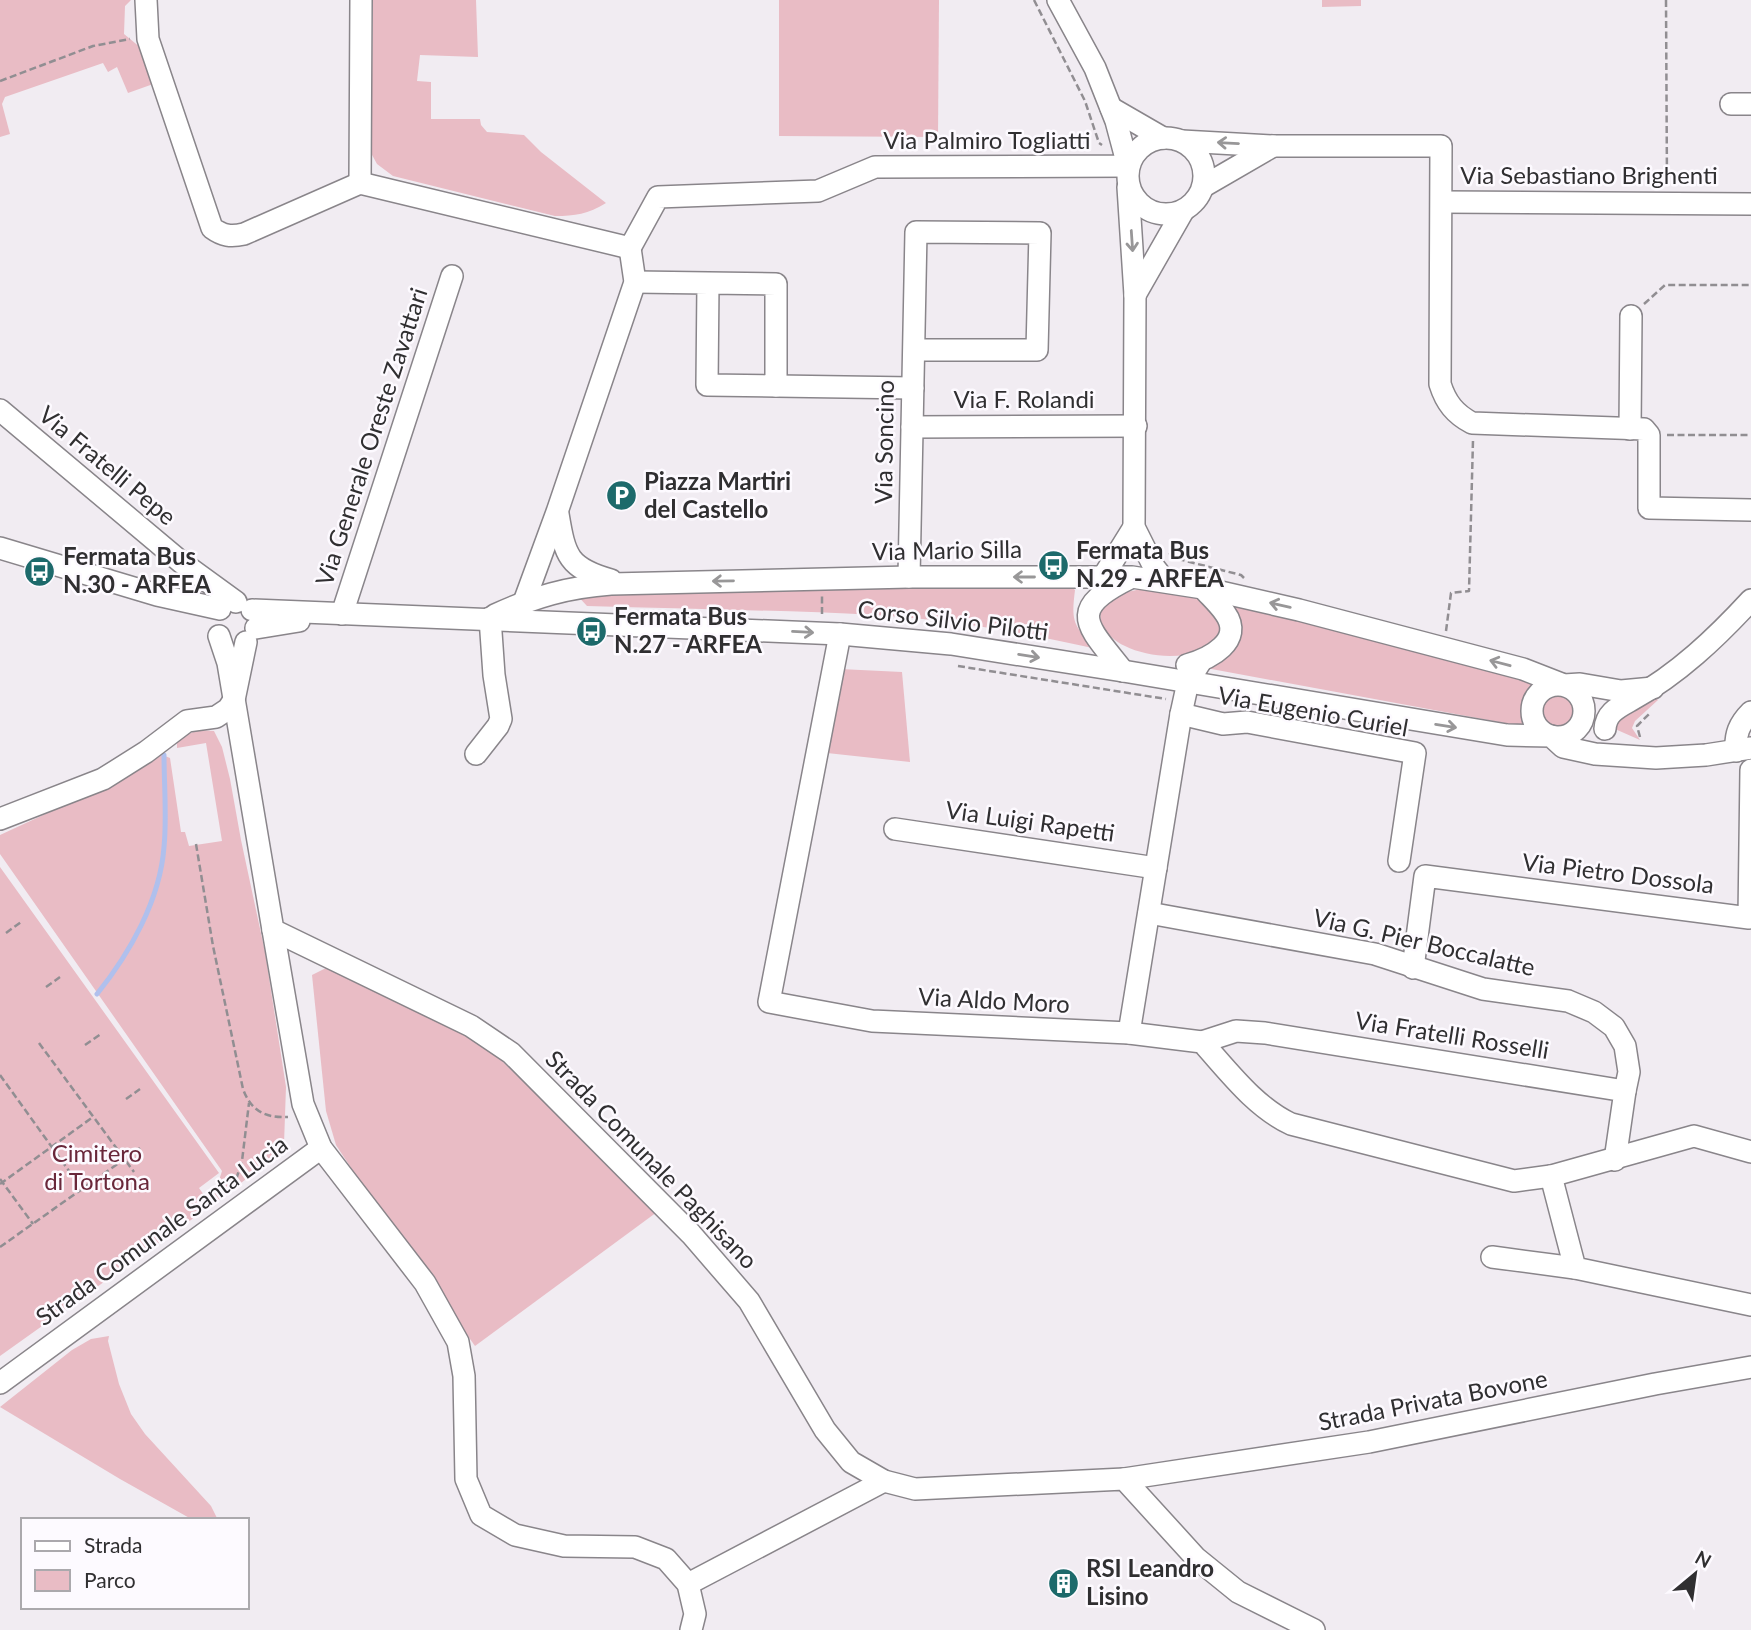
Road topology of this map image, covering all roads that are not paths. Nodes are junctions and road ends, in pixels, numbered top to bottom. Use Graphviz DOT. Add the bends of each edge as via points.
graph roads {
  1 [pos="146,0"];
  2 [pos="361,0"];
  3 [pos="1058,0"];
  4 [pos="1111,108"];
  5 [pos="1172,139"];
  6 [pos="1273,146"];
  7 [pos="1124,173"];
  8 [pos="360,183"];
  9 [pos="1203,186"];
  10 [pos="1441,202"];
  11 [pos="1751,204"];
  12 [pos="1183,211"];
  13 [pos="630,248"];
  14 [pos="452,276"];
  15 [pos="635,282"];
  16 [pos="708,283"];
  17 [pos="1135,295"];
  18 [pos="1631,316"];
  19 [pos="914,350"];
  20 [pos="776,386"];
  21 [pos="913,388"];
  22 [pos="0,410"];
  23 [pos="912,426"];
  24 [pos="1136,426"];
  25 [pos="1639,432"];
  26 [pos="1751,510"];
  27 [pos="557,512"];
  28 [pos="1134,527"];
  29 [pos="0,548"];
  30 [pos="541,554"];
  31 [pos="181,562"];
  32 [pos="909,577"];
  33 [pos="1103,577"];
  34 [pos="1132,577"];
  35 [pos="1165,581"];
  36 [pos="623,583"];
  37 [pos="1203,588"];
  38 [pos="555,593"];
  39 [pos="164,597"];
  40 [pos="1751,600"];
  41 [pos="524,602"];
  42 [pos="342,614"];
  43 [pos="490,618"];
  44 [pos="234,619"];
  45 [pos="575,621"];
  46 [pos="831,633"];
  47 [pos="1201,661"];
  48 [pos="1124,671"];
  49 [pos="1147,675"];
  50 [pos="1564,685"];
  51 [pos="1653,688"];
  52 [pos="1185,698"];
  53 [pos="234,700"];
  54 [pos="1584,705"];
  55 [pos="1751,712"];
  56 [pos="1605,729"];
  57 [pos="1551,736"];
  58 [pos="1744,750"];
  59 [pos="476,754"];
  60 [pos="1656,758"];
  61 [pos="1751,770"];
  62 [pos="0,819"];
  63 [pos="895,829"];
  64 [pos="1399,861"];
  65 [pos="1156,867"];
  66 [pos="1149,914"];
  67 [pos="1750,919"];
  68 [pos="273,930"];
  69 [pos="1413,968"];
  70 [pos="1129,1033"];
  71 [pos="1202,1042"];
  72 [pos="1625,1091"];
  73 [pos="321,1148"];
  74 [pos="1751,1152"];
  75 [pos="1615,1160"];
  76 [pos="1551,1176"];
  77 [pos="1492,1257"];
  78 [pos="1574,1268"];
  79 [pos="1751,1305"];
  80 [pos="1751,1367"];
  81 [pos="0,1382"];
  82 [pos="1124,1479"];
  83 [pos="884,1481"];
  84 [pos="688,1584"];
  85 [pos="691,1630"];
  86 [pos="1314,1630"];
  1 -- 8 [label="street" via="148,39 212,228 232,237 244,234"];
  2 -- 8 [label="street"];
  3 -- 4 [label="street"];
  4 -- 5 [label="street"];
  4 -- 7 [label="street"];
  6 -- 5 [label="street, Via Sebastiano Brighenti, one-way"];
  5 -- 7 [label="street" via="1145,144"];
  5 -- 9 [label="street" via="1195,151 1203,166"];
  6 -- 9 [label="street, Via Sebastiano Brighenti"];
  6 -- 10 [label="street, Via Sebastiano Brighenti" via="1441,146"];
  7 -- 12 [label="street" via="1141,206 1162,215"];
  7 -- 13 [label="street, Via Palmiro Togliatti" via="875,167 818,191 658,197"];
  7 -- 17 [label="street, one-way"];
  8 -- 13 [label="street"];
  9 -- 12 [label="street"];
  10 -- 11 [label="street, Via Sebastiano Brighenti"];
  10 -- 25 [label="street" via="1440,384 1450,406 1472,423"];
  12 -- 17 [label="street"];
  13 -- 15 [label="street"];
  14 -- 42 [label="street, Via Generale Oreste Zavattari"];
  15 -- 16 [label="street"];
  15 -- 27 [label="street"];
  16 -- 20 [label="street" via="776,284"];
  16 -- 20 [label="street" via="706,385"];
  17 -- 24 [label="street"];
  18 -- 25 [label="street"];
  19 -- 19 [label="street, Via Soncino" via="1037,350 1040,233 916,232"];
  19 -- 21 [label="street, Via Soncino"];
  20 -- 21 [label="street"];
  21 -- 23 [label="street, Via Soncino"];
  22 -- 31 [label="street, Via Fratelli Pepe"];
  23 -- 24 [label="street, Via F. Rolandi"];
  23 -- 32 [label="street, Via Soncino"];
  24 -- 28 [label="street"];
  25 -- 26 [label="street" via="1649,508"];
  27 -- 30 [label="street"];
  27 -- 36 [label="street" via="563,545 573,562 586,573"];
  28 -- 33 [label="street"];
  28 -- 35 [label="street"];
  29 -- 39 [label="street"];
  30 -- 38 [label="street"];
  30 -- 41 [label="street"];
  31 -- 39 [label="street, Via Fratelli Pepe"];
  31 -- 44 [label="street, Via Fratelli Pepe"];
  33 -- 32 [label="street, Via Mario Silla, one-way"];
  32 -- 36 [label="street, Via Mario Silla, one-way"];
  33 -- 34 [label="street, Via Mario Silla"];
  34 -- 35 [label="street, Via Mario Silla"];
  34 -- 48 [label="street" via="1102,593 1092,603 1087,621"];
  35 -- 37 [label="street, Via Mario Silla"];
  36 -- 38 [label="street, Via Mario Silla"];
  37 -- 47 [label="street" via="1225,612 1230,633 1220,651"];
  50 -- 37 [label="street, Via Mario Silla, one-way" via="1523,669"];
  38 -- 41 [label="street, Via Mario Silla"];
  38 -- 45 [label="street"];
  39 -- 44 [label="street"];
  40 -- 51 [label="street" via="1717,637"];
  41 -- 43 [label="street, Via Mario Silla"];
  42 -- 43 [label="street, Corso Silvio Pilotti"];
  42 -- 44 [label="street, Corso Silvio Pilotti"];
  43 -- 45 [label="street, Corso Silvio Pilotti"];
  43 -- 59 [label="street" via="501,719"];
  44 -- 53 [label="street"];
  45 -- 46 [label="street, Corso Silvio Pilotti, one-way"];
  46 -- 48 [label="street, Corso Silvio Pilotti, one-way" via="951,644"];
  46 -- 70 [label="street, Via Aldo Moro" via="769,1002 872,1021"];
  47 -- 49 [label="street"];
  47 -- 52 [label="street"];
  48 -- 49 [label="street, Corso Silvio Pilotti"];
  49 -- 52 [label="street, Corso Silvio Pilotti"];
  50 -- 51 [label="street" via="1621,691"];
  50 -- 54 [label="street, Corso Silvio Pilotti" via="1576,691"];
  50 -- 57 [label="street" via="1546,687 1533,705 1534,721"];
  51 -- 56 [label="street" via="1610,712"];
  52 -- 57 [label="street, Corso Silvio Pilotti, one-way" via="1507,736"];
  52 -- 64 [label="street, Via Eugenio Curiel" via="1223,724 1247,722 1415,753"];
  52 -- 65 [label="street, Via Eugenio Curiel"];
  53 -- 62 [label="street" via="216,717 187,721 103,779"];
  53 -- 68 [label="street"];
  54 -- 56 [label="street, Corso Silvio Pilotti"];
  54 -- 57 [label="street, Corso Silvio Pilotti" via="1583,720 1573,732"];
  55 -- 58 [label="street" via="1735,736"];
  56 -- 60 [label="street, Corso Silvio Pilotti" via="1619,743"];
  57 -- 60 [label="street, Corso Silvio Pilotti" via="1563,747 1595,754"];
  58 -- 60 [label="street, Corso Silvio Pilotti"];
  61 -- 67 [label="street, Via Pietro Dossola"];
  63 -- 65 [label="street, Via Luigi Rapetti"];
  65 -- 66 [label="street, Via Eugenio Curiel"];
  66 -- 69 [label="street, Via G. Pier Boccalatte" via="1375,954"];
  66 -- 70 [label="street, Via Eugenio Curiel"];
  67 -- 69 [label="street, Via Pietro Dossola" via="1425,876"];
  68 -- 73 [label="street" via="303,1104"];
  68 -- 83 [label="street, Strada Comunale Paghisano" via="471,1026 511,1053 691,1234 749,1301 825,1430 851,1462"];
  69 -- 72 [label="street, Via G. Pier Boccalatte" via="1483,989 1567,1001 1594,1012 1615,1027 1625,1046 1629,1072"];
  70 -- 71 [label="street, Via Aldo Moro"];
  71 -- 72 [label="street, Via Fratelli Rosselli" via="1237,1031 1265,1033"];
  71 -- 76 [label="street" via="1261,1105 1291,1124 1514,1181"];
  72 -- 75 [label="street"];
  73 -- 81 [label="street, Strada Comunale Santa Lucia"];
  73 -- 84 [label="street" via="425,1283 458,1342 464,1376 466,1479 481,1515 515,1535 564,1546 635,1547 666,1559"];
  74 -- 75 [label="street" via="1694,1136"];
  75 -- 76 [label="street"];
  76 -- 78 [label="street"];
  77 -- 78 [label="street"];
  78 -- 79 [label="street"];
  80 -- 82 [label="street, Strada Privata Bovone" via="1369,1442"];
  82 -- 83 [label="street, Strada Comunale Paghisano" via="915,1489"];
  82 -- 86 [label="street" via="1196,1558 1238,1592"];
  83 -- 84 [label="street"];
  84 -- 85 [label="street" via="695,1614"];
}
